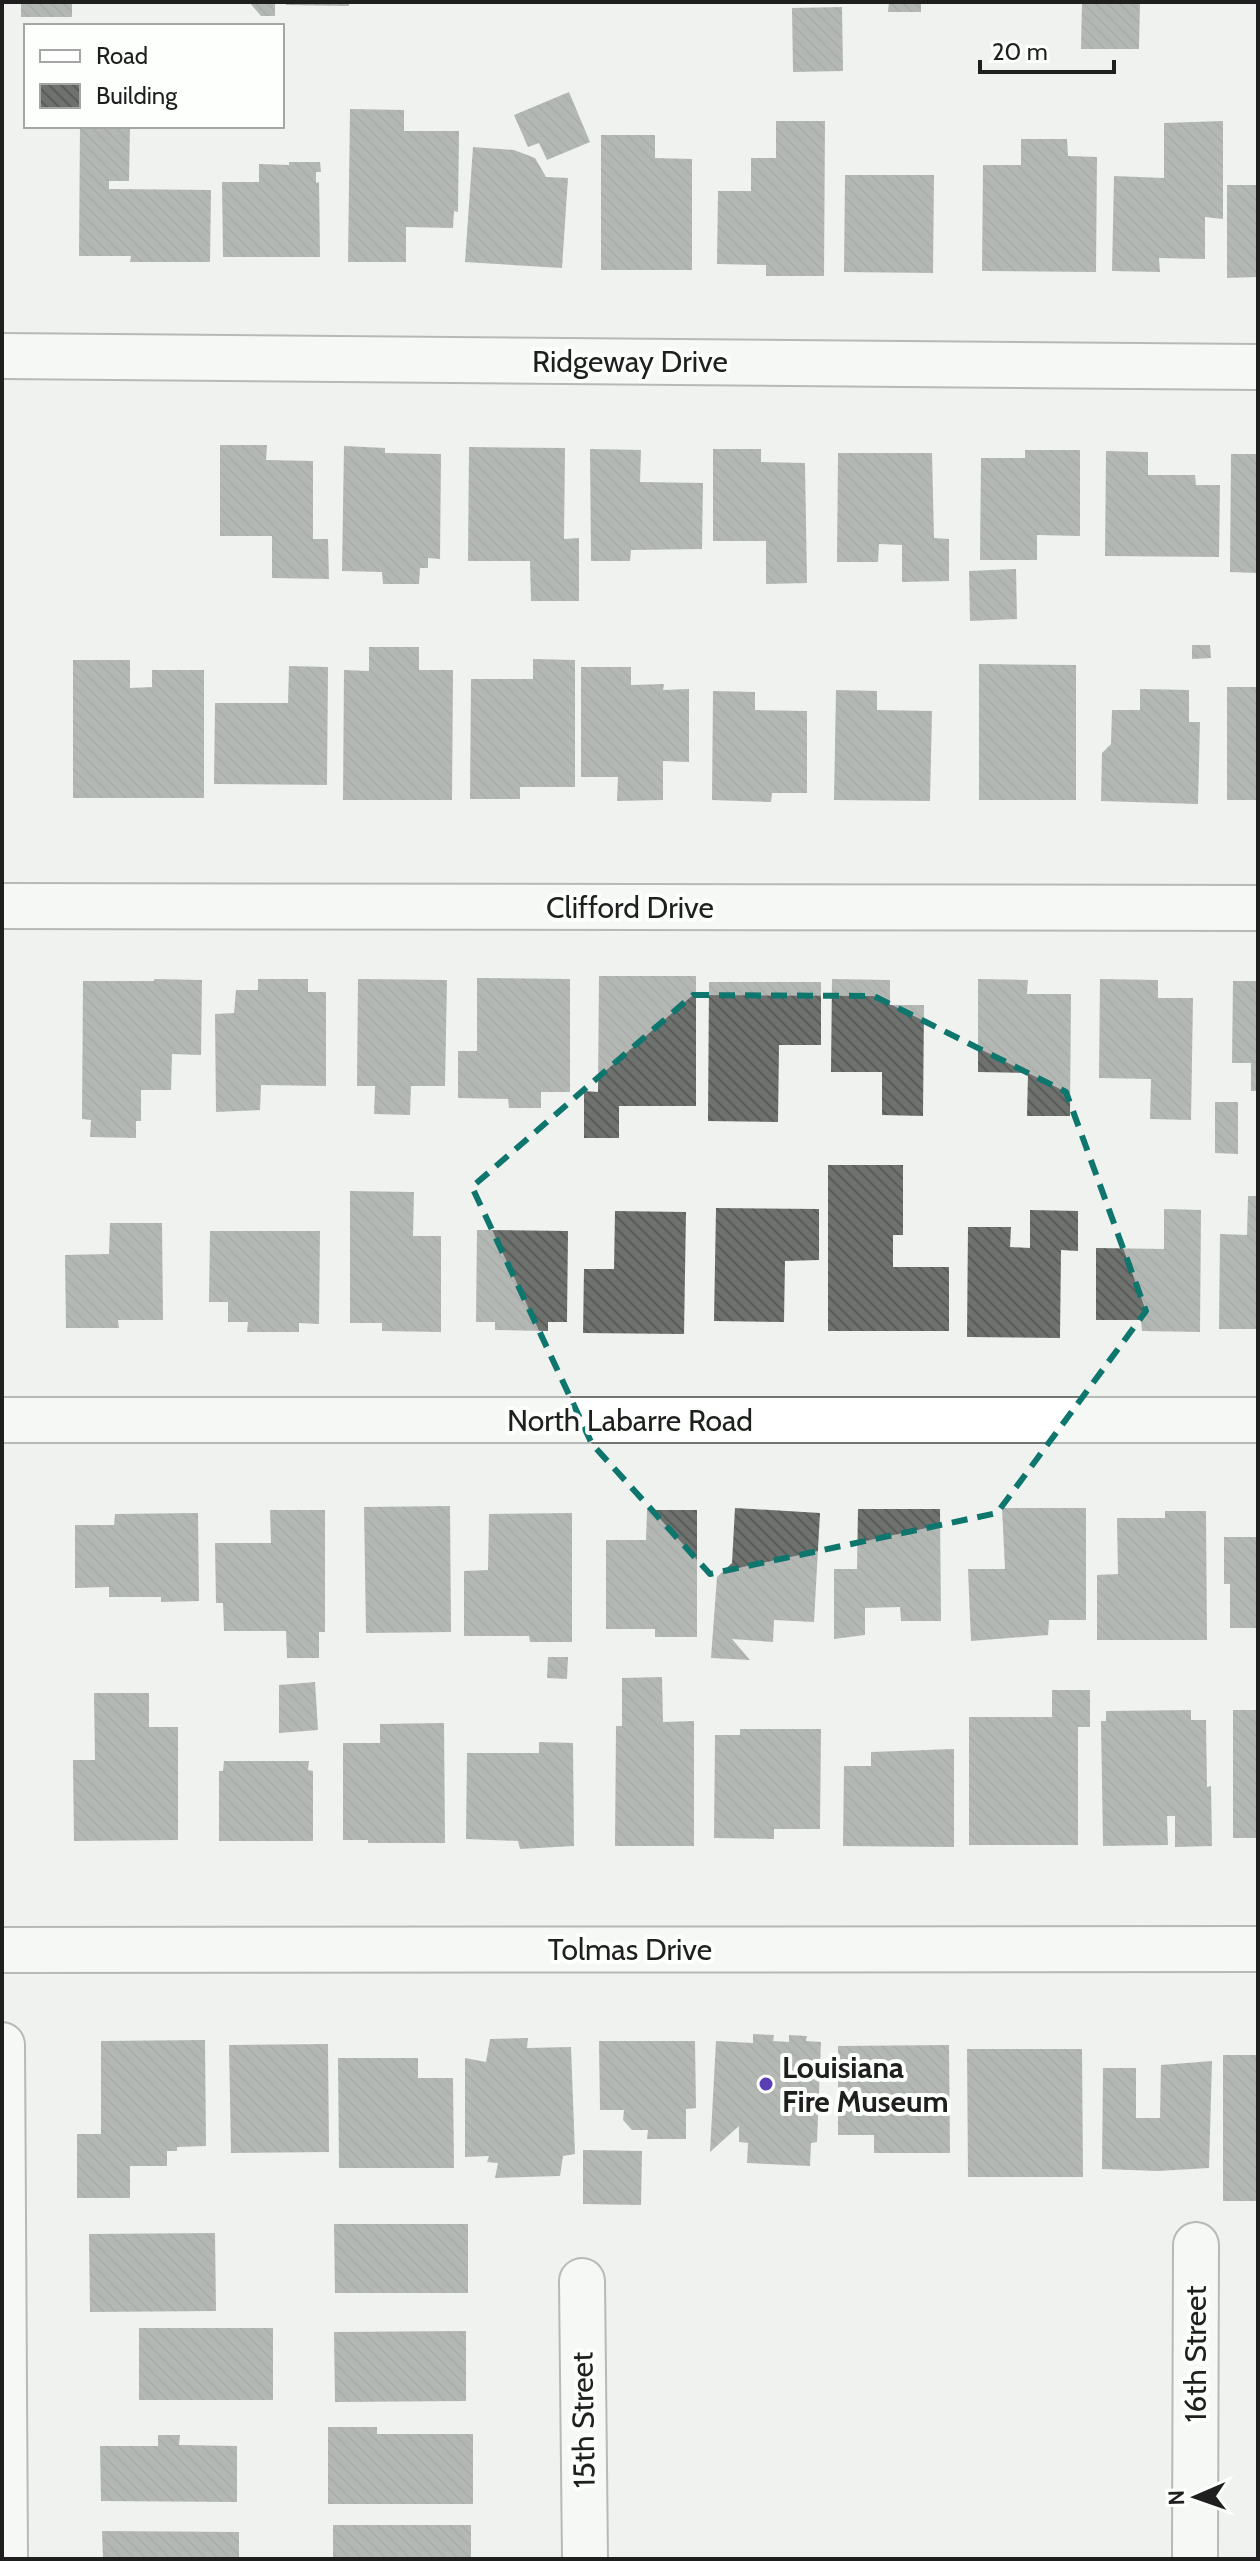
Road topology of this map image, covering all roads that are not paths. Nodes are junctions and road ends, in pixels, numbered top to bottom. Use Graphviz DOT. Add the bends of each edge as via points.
graph roads {
  1 [pos="2,356"];
  2 [pos="1258,367"];
  3 [pos="2,906"];
  4 [pos="1258,908"];
  5 [pos="2,1420"];
  6 [pos="1258,1420"];
  7 [pos="1258,1949"];
  8 [pos="2,1950"];
  9 [pos="2,2045"];
  10 [pos="1196,2245"];
  11 [pos="582,2281"];
  12 [pos="5,2559"];
  13 [pos="585,2559"];
  14 [pos="1195,2559"];
  1 -- 2 [label="street, Ridgeway Drive"];
  3 -- 4 [label="street, Clifford Drive"];
  5 -- 6 [label="street, North Labarre Road"];
  7 -- 8 [label="street, Tolmas Drive"];
  9 -- 12 [label="street"];
  10 -- 14 [label="street, 16th Street"];
  11 -- 13 [label="street, 15th Street"];
}
